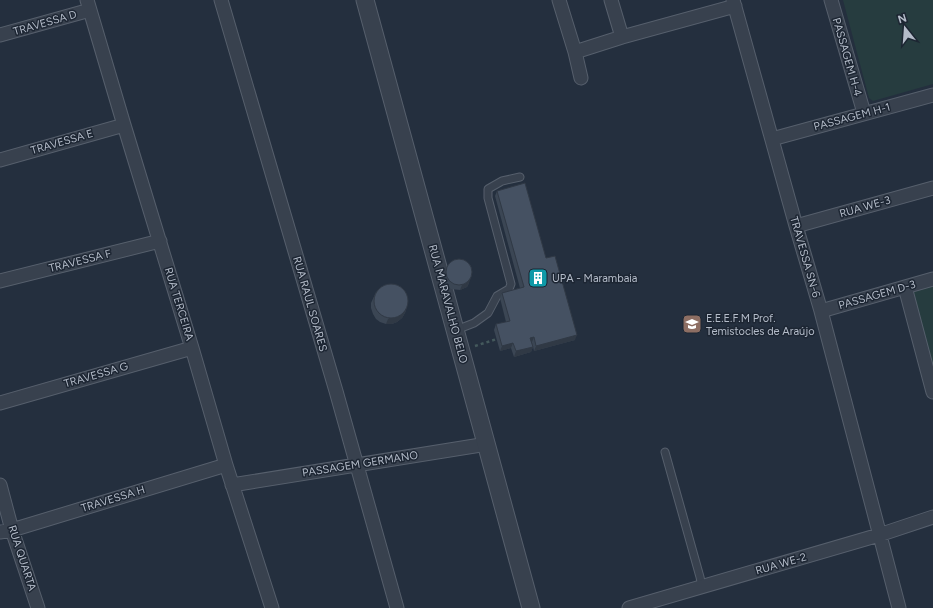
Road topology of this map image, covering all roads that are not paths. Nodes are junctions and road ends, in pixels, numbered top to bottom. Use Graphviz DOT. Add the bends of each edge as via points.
graph roads {
  1 [pos="221,0"];
  2 [pos="365,0"];
  3 [pos="560,0"];
  4 [pos="611,0"];
  5 [pos="831,0"];
  6 [pos="734,3"];
  7 [pos="89,5"];
  8 [pos="0,35"];
  9 [pos="622,37"];
  10 [pos="575,52"];
  11 [pos="582,78"];
  12 [pos="933,95"];
  13 [pos="864,113"];
  14 [pos="124,125"];
  15 [pos="772,139"];
  16 [pos="0,160"];
  17 [pos="520,177"];
  18 [pos="933,188"];
  19 [pos="796,226"];
  20 [pos="160,241"];
  21 [pos="933,279"];
  22 [pos="0,281"];
  23 [pos="905,287"];
  24 [pos="821,310"];
  25 [pos="456,330"];
  26 [pos="192,348"];
  27 [pos="933,392"];
  28 [pos="0,403"];
  29 [pos="487,444"];
  30 [pos="665,452"];
  31 [pos="226,464"];
  32 [pos="357,465"];
  33 [pos="0,485"];
  34 [pos="232,485"];
  35 [pos="933,517"];
  36 [pos="6,531"];
  37 [pos="879,535"];
  38 [pos="702,587"];
  39 [pos="637,607"];
  40 [pos="38,608"];
  41 [pos="272,608"];
  42 [pos="397,608"];
  43 [pos="531,608"];
  44 [pos="898,608"];
  1 -- 32 [label="street, RUA RAUL SOARES"];
  2 -- 25 [label="street, RUA MARAVALHO BELO"];
  3 -- 10 [label="street"];
  4 -- 9 [label="street"];
  5 -- 13 [label="street, PASSAGEM H-4"];
  6 -- 9 [label="street"];
  6 -- 15 [label="street, TRAVESSA SN-6"];
  7 -- 8 [label="street, TRAVESSA D"];
  7 -- 14 [label="street, RUA TERCEIRA"];
  9 -- 10 [label="street"];
  10 -- 11 [label="street"];
  12 -- 13 [label="street, PASSAGEM H-1"];
  13 -- 15 [label="street, PASSAGEM H-1"];
  14 -- 16 [label="street, TRAVESSA E"];
  14 -- 20 [label="street, RUA TERCEIRA"];
  15 -- 19 [label="street, TRAVESSA SN-6"];
  17 -- 25 [label="lane" via="502,181 488,189 488,198 511,284 509,289 497,296 488,313"];
  18 -- 19 [label="street, RUA WE-3"];
  19 -- 24 [label="street, TRAVESSA SN-6"];
  20 -- 22 [label="street, TRAVESSA F"];
  20 -- 26 [label="street, RUA TERCEIRA"];
  21 -- 23 [label="street, PASSAGEM D-3"];
  23 -- 24 [label="street, PASSAGEM D-3"];
  23 -- 27 [label="street"];
  24 -- 37 [label="street, TRAVESSA SN-6"];
  25 -- 29 [label="street, RUA MARAVALHO BELO"];
  26 -- 28 [label="street, TRAVESSA G"];
  26 -- 31 [label="street, RUA TERCEIRA"];
  29 -- 32 [label="street, PASSAGEM GERMANO"];
  29 -- 43 [label="street, RUA MARAVALHO BELO"];
  30 -- 38 [label="lane"];
  31 -- 34 [label="street, RUA TERCEIRA"];
  31 -- 36 [label="street, TRAVESSA H"];
  32 -- 34 [label="street, PASSAGEM GERMANO"];
  32 -- 42 [label="street, RUA RAUL SOARES"];
  33 -- 36 [label="street, RUA QUARTA"];
  34 -- 41 [label="street, RUA TERCEIRA"];
  35 -- 37 [label="street, RUA WE-2"];
  36 -- 40 [label="street, RUA QUARTA"];
  37 -- 38 [label="street, RUA WE-2"];
  37 -- 44 [label="street, TRAVESSA SN-6"];
  38 -- 39 [label="street, RUA WE-2"];
}
